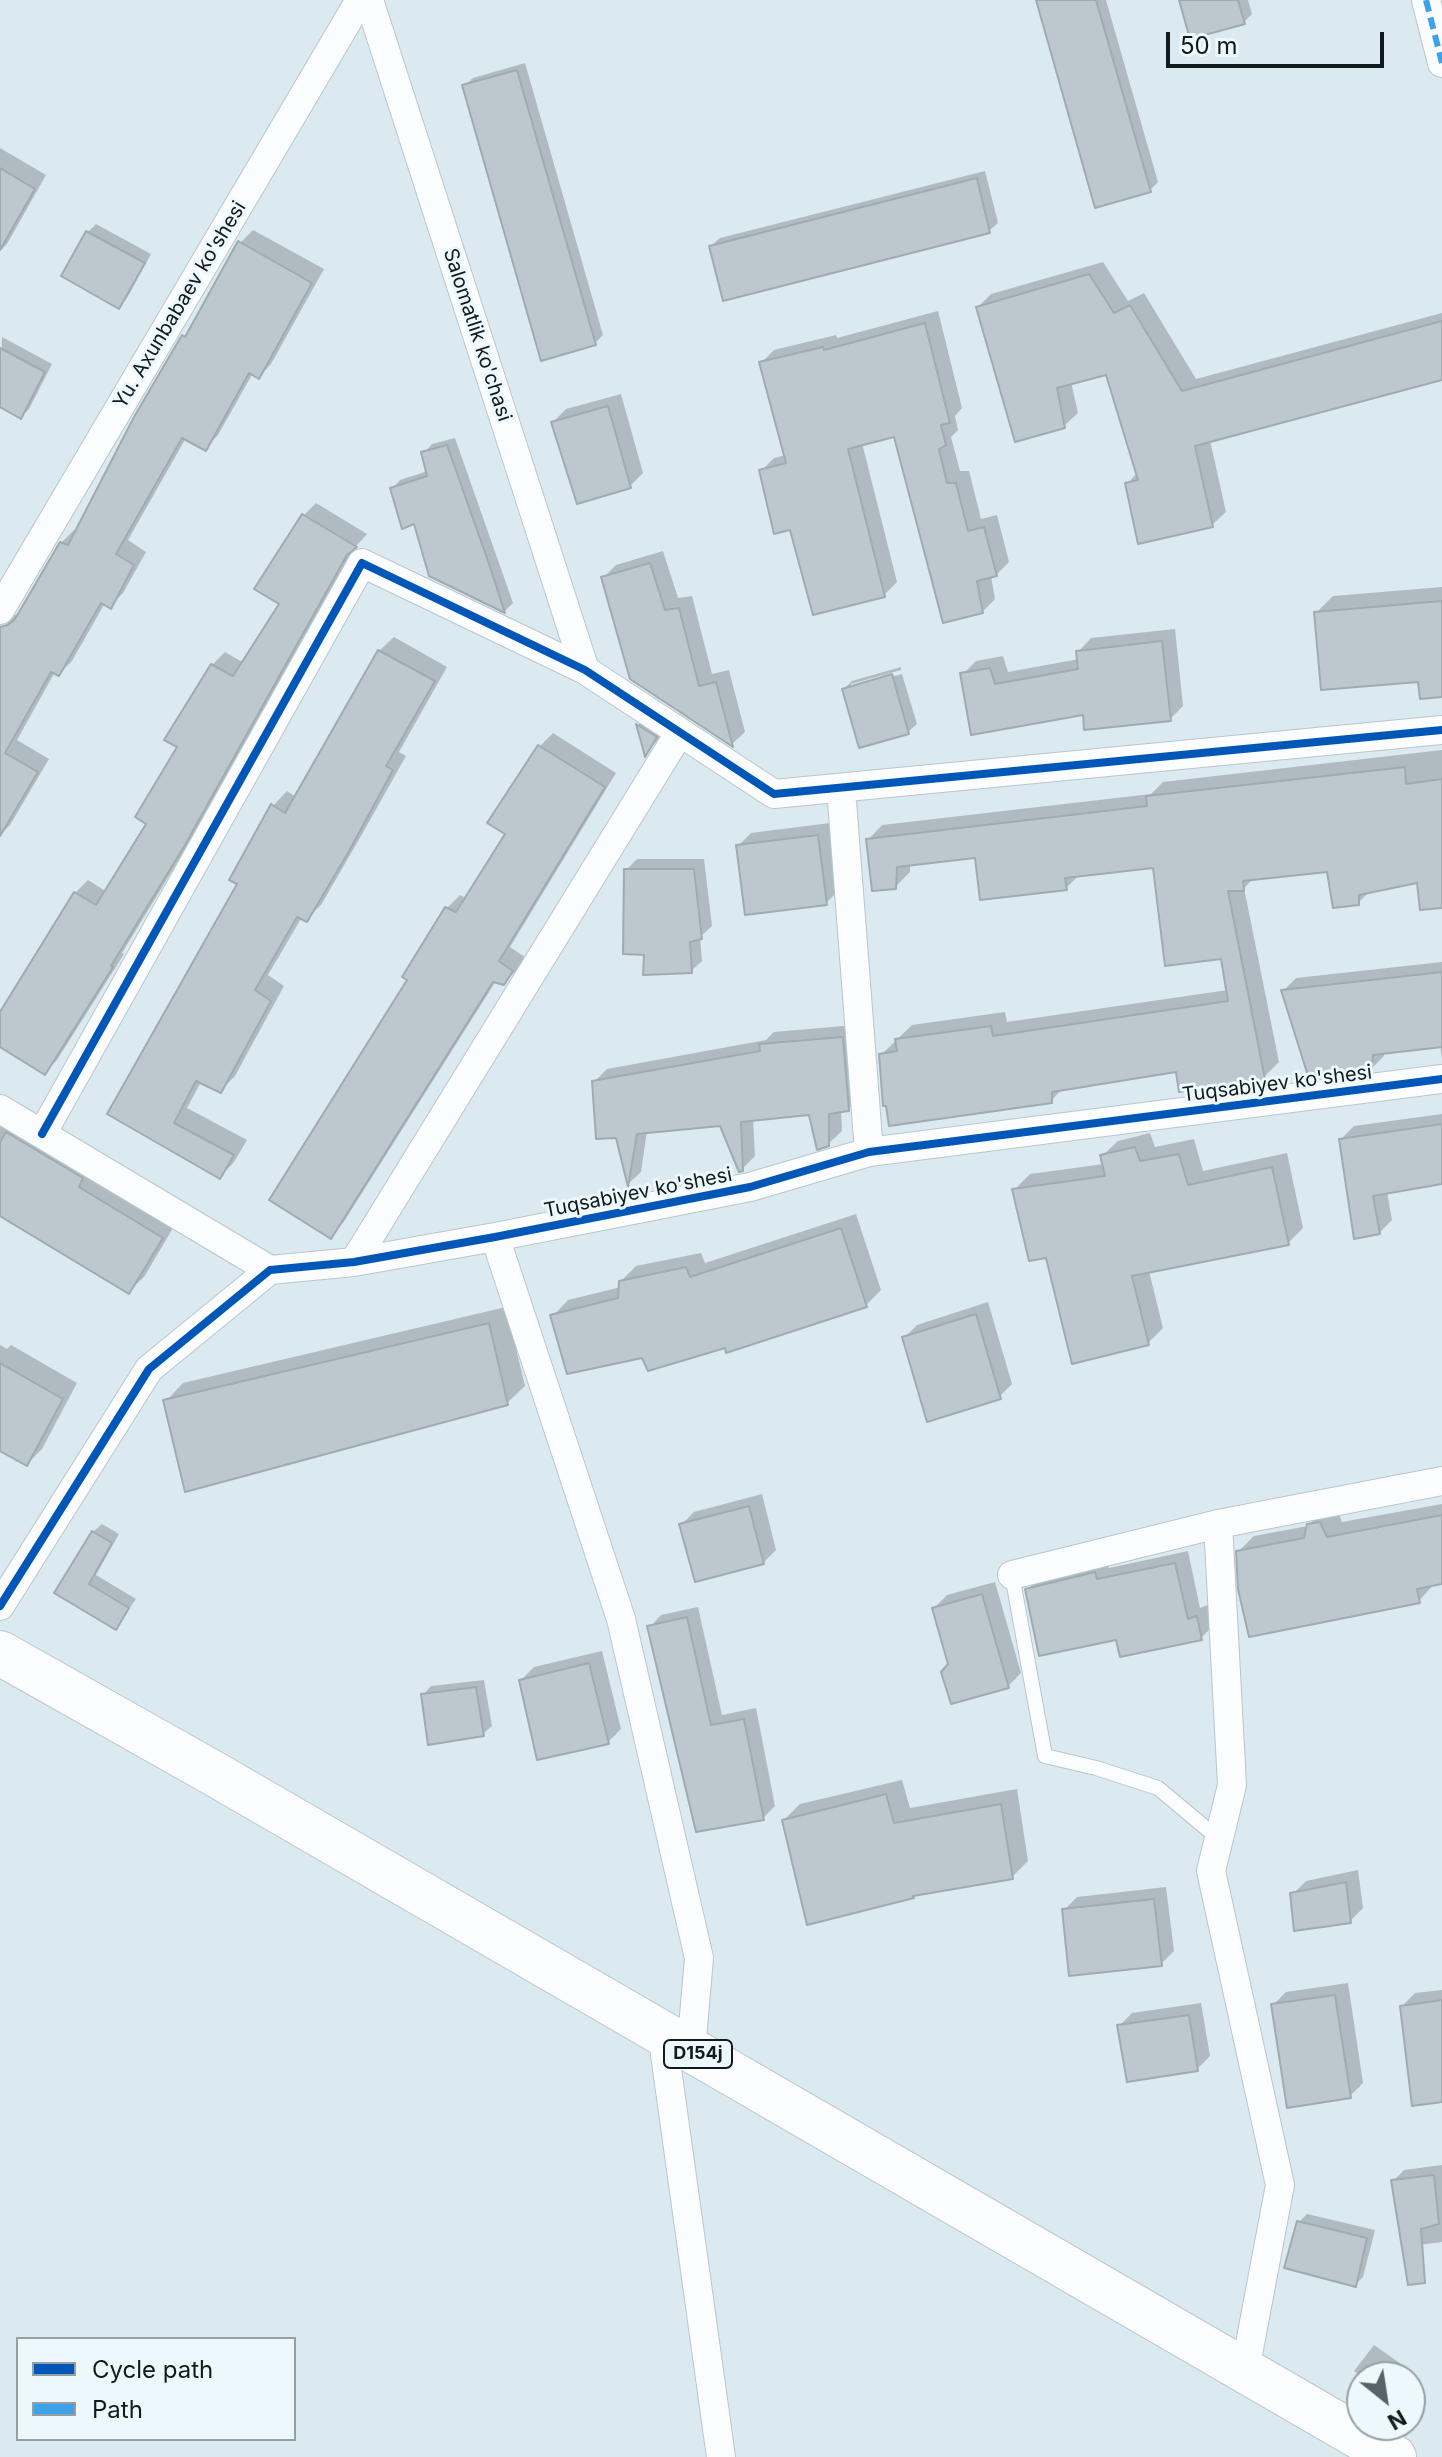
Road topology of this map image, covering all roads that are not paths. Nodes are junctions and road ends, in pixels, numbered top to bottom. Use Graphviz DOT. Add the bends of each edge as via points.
graph roads {
  1 [pos="360,0"];
  2 [pos="369,0"];
  3 [pos="1426,0"];
  4 [pos="1442,63"];
  5 [pos="0,610"];
  6 [pos="585,670"];
  7 [pos="1442,730"];
  8 [pos="680,732"];
  9 [pos="841,788"];
  10 [pos="1442,1079"];
  11 [pos="0,1109"];
  12 [pos="42,1134"];
  13 [pos="869,1152"];
  14 [pos="495,1237"];
  15 [pos="354,1262"];
  16 [pos="270,1270"];
  17 [pos="1442,1481"];
  18 [pos="1218,1524"];
  19 [pos="1012,1575"];
  20 [pos="0,1606"];
  21 [pos="0,1653"];
  22 [pos="1219,1839"];
  23 [pos="676,2042"];
  24 [pos="1245,2370"];
  25 [pos="721,2457"];
  26 [pos="1394,2457"];
  1 -- 5 [label="street, Yu. Axunbabaev ko'shesi"];
  2 -- 6 [label="street, Salomatlik ko'chasi"];
  3 -- 4 [label="street"];
  6 -- 8 [label="street"];
  6 -- 12 [label="street" via="362,563"];
  7 -- 9 [label="street"];
  8 -- 9 [label="street" via="774,794"];
  8 -- 15 [label="street"];
  9 -- 13 [label="street"];
  10 -- 13 [label="street, Tuqsabiyev ko'shesi"];
  11 -- 12 [label="street"];
  12 -- 16 [label="street"];
  13 -- 14 [label="street, Tuqsabiyev ko'shesi" via="750,1187"];
  14 -- 15 [label="street, Tuqsabiyev ko'shesi"];
  14 -- 23 [label="street" via="621,1619 699,1958"];
  15 -- 16 [label="street, Tuqsabiyev ko'shesi"];
  16 -- 20 [label="street" via="149,1369"];
  17 -- 18 [label="street"];
  18 -- 19 [label="street"];
  18 -- 22 [label="street" via="1232,1785"];
  19 -- 22 [label="lane" via="1045,1756 1158,1788"];
  21 -- 23 [label="main road, D154j"];
  22 -- 24 [label="street" via="1211,1871 1280,2185"];
  23 -- 24 [label="main road, D154j"];
  23 -- 25 [label="street"];
  24 -- 26 [label="main road, D154j"];
}
